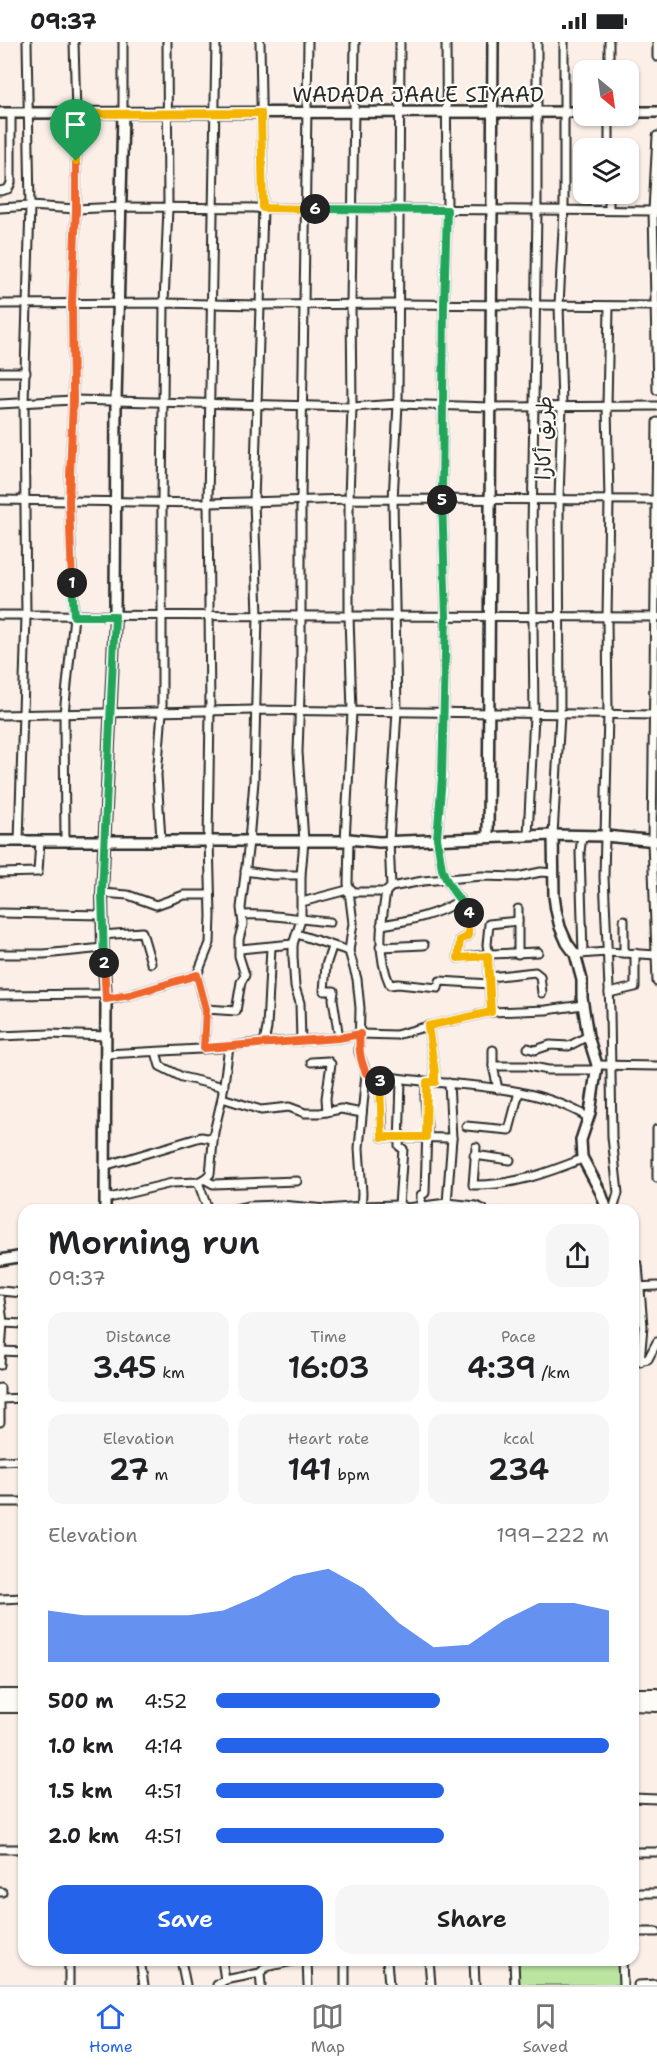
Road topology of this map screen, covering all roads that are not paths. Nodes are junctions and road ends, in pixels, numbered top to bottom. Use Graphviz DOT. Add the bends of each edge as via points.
graph roads {
  1 [pos="27,42"];
  2 [pos="74,42"];
  3 [pos="123,42"];
  4 [pos="168,42"];
  5 [pos="216,42"];
  6 [pos="260,42"];
  7 [pos="308,42"];
  8 [pos="355,42"];
  9 [pos="400,42"];
  10 [pos="446,42"];
  11 [pos="493,42"];
  12 [pos="537,42"];
  13 [pos="564,42"];
  14 [pos="609,42"];
  15 [pos="657,42"];
  16 [pos="657,57"];
  17 [pos="609,60"];
  18 [pos="492,112"];
  19 [pos="538,112"];
  20 [pos="564,112"];
  21 [pos="573,112"];
  22 [pos="639,112"];
  23 [pos="657,112"];
  24 [pos="0,113"];
  25 [pos="11,113"];
  26 [pos="29,113"];
  27 [pos="123,113"];
  28 [pos="168,113"];
  29 [pos="215,113"];
  30 [pos="261,113"];
  31 [pos="308,113"];
  32 [pos="354,113"];
  33 [pos="399,113"];
  34 [pos="446,113"];
  35 [pos="76,114"];
  36 [pos="657,136"];
  37 [pos="0,191"];
  38 [pos="609,204"];
  39 [pos="30,206"];
  40 [pos="121,207"];
  41 [pos="0,208"];
  42 [pos="168,208"];
  43 [pos="263,208"];
  44 [pos="307,208"];
  45 [pos="76,209"];
  46 [pos="214,209"];
  47 [pos="400,209"];
  48 [pos="353,210"];
  49 [pos="447,210"];
  50 [pos="492,210"];
  51 [pos="537,210"];
  52 [pos="609,210"];
  53 [pos="564,211"];
  54 [pos="655,211"];
  55 [pos="164,303"];
  56 [pos="212,303"];
  57 [pos="0,304"];
  58 [pos="72,304"];
  59 [pos="119,304"];
  60 [pos="305,304"];
  61 [pos="351,304"];
  62 [pos="398,304"];
  63 [pos="28,305"];
  64 [pos="258,305"];
  65 [pos="444,305"];
  66 [pos="491,305"];
  67 [pos="535,305"];
  68 [pos="559,305"];
  69 [pos="656,306"];
  70 [pos="609,307"];
  71 [pos="0,372"];
  72 [pos="26,372"];
  73 [pos="657,390"];
  74 [pos="73,400"];
  75 [pos="116,401"];
  76 [pos="164,402"];
  77 [pos="24,403"];
  78 [pos="0,404"];
  79 [pos="210,404"];
  80 [pos="398,404"];
  81 [pos="442,405"];
  82 [pos="562,405"];
  83 [pos="258,406"];
  84 [pos="304,406"];
  85 [pos="490,406"];
  86 [pos="533,406"];
  87 [pos="607,406"];
  88 [pos="657,406"];
  89 [pos="352,407"];
  90 [pos="657,422"];
  91 [pos="24,499"];
  92 [pos="349,499"];
  93 [pos="442,499"];
  94 [pos="490,499"];
  95 [pos="559,499"];
  96 [pos="0,500"];
  97 [pos="302,500"];
  98 [pos="393,500"];
  99 [pos="532,500"];
  100 [pos="609,500"];
  101 [pos="656,500"];
  102 [pos="69,501"];
  103 [pos="115,502"];
  104 [pos="254,502"];
  105 [pos="162,503"];
  106 [pos="208,503"];
  107 [pos="0,615"];
  108 [pos="163,615"];
  109 [pos="210,615"];
  110 [pos="258,615"];
  111 [pos="301,615"];
  112 [pos="26,616"];
  113 [pos="74,616"];
  114 [pos="115,616"];
  115 [pos="349,616"];
  116 [pos="396,616"];
  117 [pos="446,616"];
  118 [pos="489,616"];
  119 [pos="533,617"];
  120 [pos="561,617"];
  121 [pos="607,617"];
  122 [pos="656,617"];
  123 [pos="255,710"];
  124 [pos="300,711"];
  125 [pos="397,711"];
  126 [pos="162,712"];
  127 [pos="210,712"];
  128 [pos="352,712"];
  129 [pos="111,713"];
  130 [pos="22,714"];
  131 [pos="64,714"];
  132 [pos="444,714"];
  133 [pos="488,714"];
  134 [pos="608,714"];
  135 [pos="0,715"];
  136 [pos="534,715"];
  137 [pos="560,715"];
  138 [pos="656,715"];
  139 [pos="553,835"];
  140 [pos="528,836"];
  141 [pos="582,836"];
  142 [pos="605,836"];
  143 [pos="488,837"];
  144 [pos="437,838"];
  145 [pos="65,840"];
  146 [pos="105,840"];
  147 [pos="161,840"];
  148 [pos="347,840"];
  149 [pos="0,841"];
  150 [pos="19,841"];
  151 [pos="40,841"];
  152 [pos="208,841"];
  153 [pos="249,841"];
  154 [pos="304,841"];
  155 [pos="389,841"];
  156 [pos="654,841"];
  157 [pos="245,871"];
  158 [pos="0,873"];
  159 [pos="554,873"];
  160 [pos="301,875"];
  161 [pos="446,879"];
  162 [pos="351,890"];
  163 [pos="388,890"];
  164 [pos="102,893"];
  165 [pos="210,895"];
  166 [pos="460,900"];
  167 [pos="302,902"];
  168 [pos="518,909"];
  169 [pos="0,913"];
  170 [pos="102,915"];
  171 [pos="243,915"];
  172 [pos="301,920"];
  173 [pos="624,920"];
  174 [pos="518,921"];
  175 [pos="330,922"];
  176 [pos="381,925"];
  177 [pos="297,934"];
  178 [pos="102,935"];
  179 [pos="293,944"];
  180 [pos="424,945"];
  181 [pos="271,947"];
  182 [pos="332,947"];
  183 [pos="380,947"];
  184 [pos="102,948"];
  185 [pos="240,948"];
  186 [pos="349,951"];
  187 [pos="538,952"];
  188 [pos="607,952"];
  189 [pos="624,953"];
  190 [pos="634,953"];
  191 [pos="0,954"];
  192 [pos="518,954"];
  193 [pos="579,954"];
  194 [pos="489,955"];
  195 [pos="656,955"];
  196 [pos="151,963"];
  197 [pos="197,975"];
  198 [pos="490,980"];
  199 [pos="657,981"];
  200 [pos="542,993"];
  201 [pos="609,993"];
  202 [pos="0,995"];
  203 [pos="106,997"];
  204 [pos="583,1005"];
  205 [pos="206,1009"];
  206 [pos="491,1012"];
  207 [pos="428,1026"];
  208 [pos="360,1034"];
  209 [pos="0,1036"];
  210 [pos="106,1036"];
  211 [pos="588,1036"];
  212 [pos="339,1038"];
  213 [pos="301,1041"];
  214 [pos="264,1043"];
  215 [pos="229,1047"];
  216 [pos="204,1048"];
  217 [pos="528,1048"];
  218 [pos="494,1050"];
  219 [pos="156,1052"];
  220 [pos="106,1054"];
  221 [pos="311,1062"];
  222 [pos="611,1064"];
  223 [pos="493,1066"];
  224 [pos="657,1066"];
  225 [pos="596,1068"];
  226 [pos="366,1073"];
  227 [pos="380,1076"];
  228 [pos="401,1080"];
  229 [pos="431,1082"];
  230 [pos="449,1083"];
  231 [pos="224,1087"];
  232 [pos="498,1089"];
  233 [pos="519,1092"];
  234 [pos="222,1098"];
  235 [pos="327,1112"];
  236 [pos="362,1113"];
  237 [pos="589,1118"];
  238 [pos="466,1126"];
  239 [pos="657,1129"];
  240 [pos="426,1137"];
  241 [pos="400,1138"];
  242 [pos="452,1138"];
  243 [pos="213,1139"];
  244 [pos="582,1159"];
  245 [pos="510,1160"];
  246 [pos="104,1166"];
  247 [pos="657,1178"];
  248 [pos="201,1180"];
  249 [pos="297,1181"];
  250 [pos="105,1199"];
  251 [pos="447,1203"];
  252 [pos="105,1204"];
  253 [pos="207,1204"];
  254 [pos="361,1204"];
  255 [pos="399,1204"];
  256 [pos="421,1204"];
  257 [pos="442,1204"];
  258 [pos="457,1204"];
  259 [pos="605,1204"];
  260 [pos="615,1204"];
  261 [pos="18,1257"];
  262 [pos="0,1260"];
  263 [pos="657,1286"];
  264 [pos="639,1287"];
  265 [pos="0,1291"];
  266 [pos="18,1292"];
  267 [pos="0,1299"];
  268 [pos="639,1304"];
  269 [pos="3,1323"];
  270 [pos="18,1324"];
  271 [pos="657,1342"];
  272 [pos="639,1347"];
  273 [pos="1,1351"];
  274 [pos="18,1352"];
  275 [pos="639,1361"];
  276 [pos="0,1365"];
  277 [pos="0,1388"];
  278 [pos="18,1398"];
  279 [pos="1,1399"];
  280 [pos="0,1422"];
  281 [pos="18,1460"];
  282 [pos="0,1461"];
  283 [pos="0,1502"];
  284 [pos="18,1502"];
  285 [pos="18,1598"];
  286 [pos="0,1599"];
  287 [pos="639,1695"];
  288 [pos="657,1695"];
  289 [pos="0,1696"];
  290 [pos="18,1696"];
  291 [pos="639,1704"];
  292 [pos="657,1705"];
  293 [pos="0,1706"];
  294 [pos="18,1706"];
  295 [pos="639,1798"];
  296 [pos="657,1799"];
  297 [pos="0,1850"];
  298 [pos="18,1850"];
  299 [pos="639,1852"];
  300 [pos="657,1852"];
  301 [pos="639,1893"];
  302 [pos="657,1893"];
  303 [pos="639,1932"];
  304 [pos="657,1932"];
  305 [pos="69,1966"];
  306 [pos="141,1966"];
  307 [pos="183,1966"];
  308 [pos="222,1966"];
  309 [pos="307,1966"];
  310 [pos="345,1966"];
  311 [pos="387,1966"];
  312 [pos="429,1966"];
  313 [pos="474,1966"];
  314 [pos="514,1966"];
  315 [pos="622,1966"];
  316 [pos="264,1967"];
  317 [pos="221,1983"];
  318 [pos="657,1984"];
  319 [pos="69,1985"];
  320 [pos="144,1985"];
  321 [pos="186,1985"];
  322 [pos="261,1985"];
  323 [pos="308,1985"];
  324 [pos="345,1985"];
  325 [pos="389,1985"];
  326 [pos="431,1985"];
  327 [pos="475,1985"];
  328 [pos="515,1985"];
  329 [pos="623,1985"];
  330 [pos="638,1985"];
  1 -- 26 [label="street"];
  2 -- 35 [label="street"];
  3 -- 27 [label="street"];
  4 -- 28 [label="street"];
  5 -- 29 [label="street"];
  6 -- 30 [label="street"];
  7 -- 31 [label="street"];
  8 -- 32 [label="street"];
  9 -- 33 [label="street"];
  10 -- 34 [label="street"];
  11 -- 18 [label="street"];
  12 -- 19 [label="street"];
  13 -- 20 [label="street, طريق أكارا"];
  14 -- 17 [label="street"];
  15 -- 16 [label="street"];
  18 -- 19 [label="street, WADADA JAALE SIYAAD"];
  18 -- 34 [label="street, WADADA JAALE SIYAAD"];
  18 -- 50 [label="street"];
  19 -- 20 [label="street, WADADA JAALE SIYAAD"];
  19 -- 51 [label="street"];
  20 -- 21 [label="street, WADADA JAALE SIYAAD"];
  20 -- 53 [label="street, طريق أكارا"];
  22 -- 23 [label="street"];
  24 -- 25 [label="street, WADADA JAALE SIYAAD"];
  25 -- 26 [label="street, WADADA JAALE SIYAAD"];
  25 -- 37 [label="street" via="10,183 8,189"];
  26 -- 35 [label="street, WADADA JAALE SIYAAD"];
  26 -- 39 [label="street"];
  27 -- 28 [label="street, WADADA JAALE SIYAAD"];
  27 -- 35 [label="street, WADADA JAALE SIYAAD"];
  27 -- 40 [label="street"];
  28 -- 29 [label="street, WADADA JAALE SIYAAD"];
  28 -- 42 [label="street"];
  29 -- 30 [label="street, WADADA JAALE SIYAAD"];
  29 -- 46 [label="street"];
  30 -- 31 [label="street, WADADA JAALE SIYAAD"];
  30 -- 43 [label="street"];
  31 -- 32 [label="street, WADADA JAALE SIYAAD"];
  31 -- 44 [label="street"];
  32 -- 33 [label="street, WADADA JAALE SIYAAD"];
  32 -- 48 [label="street"];
  33 -- 34 [label="street, WADADA JAALE SIYAAD"];
  33 -- 47 [label="street"];
  34 -- 49 [label="street"];
  35 -- 45 [label="street"];
  36 -- 54 [label="street"];
  38 -- 52 [label="street"];
  39 -- 41 [label="street"];
  39 -- 45 [label="street"];
  39 -- 63 [label="street"];
  40 -- 42 [label="street"];
  40 -- 45 [label="street"];
  40 -- 59 [label="street"];
  42 -- 46 [label="street"];
  42 -- 55 [label="street"];
  43 -- 44 [label="street"];
  43 -- 46 [label="street"];
  43 -- 64 [label="street"];
  44 -- 48 [label="street"];
  44 -- 60 [label="street"];
  45 -- 58 [label="street"];
  46 -- 56 [label="street"];
  47 -- 48 [label="street"];
  47 -- 49 [label="street"];
  47 -- 62 [label="street"];
  48 -- 61 [label="street"];
  49 -- 50 [label="street"];
  49 -- 65 [label="street"];
  50 -- 51 [label="street"];
  50 -- 66 [label="street"];
  51 -- 53 [label="street"];
  51 -- 67 [label="street"];
  52 -- 53 [label="street"];
  52 -- 54 [label="street"];
  53 -- 68 [label="street, طريق أكارا"];
  54 -- 69 [label="street"];
  55 -- 56 [label="street"];
  55 -- 59 [label="street"];
  55 -- 76 [label="street"];
  56 -- 64 [label="street"];
  56 -- 79 [label="street"];
  57 -- 63 [label="street"];
  58 -- 59 [label="street"];
  58 -- 63 [label="street"];
  58 -- 74 [label="street"];
  59 -- 75 [label="street"];
  60 -- 61 [label="street"];
  60 -- 64 [label="street"];
  60 -- 84 [label="street"];
  61 -- 62 [label="street"];
  61 -- 89 [label="street"];
  62 -- 65 [label="street"];
  62 -- 80 [label="street"];
  63 -- 72 [label="street"];
  64 -- 83 [label="street"];
  65 -- 66 [label="street"];
  65 -- 81 [label="street"];
  66 -- 67 [label="street"];
  66 -- 85 [label="street"];
  67 -- 68 [label="street"];
  67 -- 86 [label="street"];
  68 -- 70 [label="street"];
  68 -- 82 [label="street, طريق أكارا"];
  69 -- 70 [label="street"];
  69 -- 73 [label="street"];
  70 -- 87 [label="street"];
  71 -- 72 [label="street"];
  72 -- 77 [label="street"];
  74 -- 75 [label="street"];
  74 -- 77 [label="street"];
  74 -- 102 [label="street"];
  75 -- 76 [label="street"];
  75 -- 103 [label="street"];
  76 -- 79 [label="street"];
  76 -- 105 [label="street"];
  77 -- 78 [label="street"];
  77 -- 91 [label="street"];
  79 -- 83 [label="street"];
  79 -- 106 [label="street"];
  80 -- 81 [label="street"];
  80 -- 89 [label="street"];
  80 -- 98 [label="street"];
  81 -- 85 [label="street"];
  81 -- 93 [label="street"];
  82 -- 86 [label="street"];
  82 -- 87 [label="street"];
  82 -- 95 [label="street, طريق أكارا"];
  83 -- 84 [label="street"];
  83 -- 104 [label="street"];
  84 -- 89 [label="street"];
  84 -- 97 [label="street"];
  85 -- 86 [label="street"];
  85 -- 94 [label="street"];
  86 -- 99 [label="street"];
  87 -- 88 [label="street"];
  87 -- 100 [label="street"];
  89 -- 92 [label="street"];
  90 -- 101 [label="street"];
  91 -- 96 [label="street"];
  91 -- 102 [label="street"];
  91 -- 112 [label="street"];
  92 -- 97 [label="street"];
  92 -- 98 [label="street"];
  92 -- 115 [label="street"];
  93 -- 94 [label="street"];
  93 -- 98 [label="street"];
  93 -- 117 [label="street"];
  94 -- 99 [label="street"];
  94 -- 118 [label="street"];
  95 -- 99 [label="street"];
  95 -- 100 [label="street"];
  95 -- 120 [label="street, طريق أكارا"];
  97 -- 104 [label="street"];
  97 -- 111 [label="street"];
  98 -- 116 [label="street"];
  99 -- 119 [label="street"];
  100 -- 101 [label="street"];
  100 -- 121 [label="street"];
  101 -- 122 [label="street"];
  102 -- 103 [label="street"];
  102 -- 113 [label="street"];
  103 -- 105 [label="street"];
  103 -- 114 [label="street"];
  104 -- 106 [label="street"];
  104 -- 110 [label="street"];
  105 -- 106 [label="street"];
  105 -- 108 [label="street"];
  106 -- 109 [label="street"];
  107 -- 112 [label="street"];
  108 -- 109 [label="street"];
  108 -- 114 [label="street"];
  108 -- 126 [label="street"];
  109 -- 110 [label="street"];
  109 -- 127 [label="street"];
  110 -- 111 [label="street"];
  110 -- 123 [label="street"];
  111 -- 115 [label="street"];
  111 -- 124 [label="street"];
  112 -- 113 [label="street"];
  112 -- 130 [label="street"];
  113 -- 114 [label="street"];
  113 -- 131 [label="street"];
  114 -- 129 [label="street"];
  115 -- 116 [label="street"];
  115 -- 128 [label="street"];
  116 -- 117 [label="street"];
  116 -- 125 [label="street"];
  117 -- 118 [label="street"];
  117 -- 132 [label="street"];
  118 -- 119 [label="street"];
  118 -- 133 [label="street"];
  119 -- 120 [label="street"];
  119 -- 136 [label="street"];
  120 -- 121 [label="street"];
  120 -- 137 [label="street, طريق أكارا"];
  121 -- 122 [label="street"];
  121 -- 134 [label="street"];
  122 -- 138 [label="street"];
  123 -- 124 [label="street"];
  123 -- 127 [label="street"];
  123 -- 153 [label="street"];
  124 -- 128 [label="street"];
  124 -- 154 [label="street" via="298,752"];
  125 -- 128 [label="street"];
  125 -- 132 [label="street"];
  125 -- 155 [label="street"];
  126 -- 127 [label="street"];
  126 -- 129 [label="street"];
  126 -- 147 [label="street" via="157,775"];
  127 -- 152 [label="street"];
  128 -- 148 [label="street"];
  129 -- 131 [label="street"];
  129 -- 146 [label="street"];
  130 -- 131 [label="street"];
  130 -- 135 [label="street"];
  130 -- 150 [label="street"];
  131 -- 145 [label="street"];
  132 -- 133 [label="street"];
  132 -- 144 [label="street"];
  133 -- 136 [label="street"];
  133 -- 143 [label="street"];
  134 -- 137 [label="street"];
  134 -- 138 [label="street"];
  134 -- 142 [label="street"];
  136 -- 137 [label="street"];
  136 -- 140 [label="street"];
  137 -- 139 [label="street, طريق أكارا"];
  138 -- 156 [label="street"];
  139 -- 140 [label="street"];
  139 -- 141 [label="street"];
  139 -- 159 [label="street"];
  140 -- 143 [label="street"];
  141 -- 142 [label="street"];
  141 -- 193 [label="street"];
  142 -- 156 [label="street"];
  142 -- 188 [label="street"];
  143 -- 144 [label="street"];
  144 -- 155 [label="street"];
  144 -- 161 [label="street"];
  145 -- 146 [label="street"];
  145 -- 151 [label="street"];
  146 -- 147 [label="street"];
  146 -- 164 [label="street"];
  147 -- 152 [label="street"];
  148 -- 154 [label="street"];
  148 -- 155 [label="street"];
  148 -- 162 [label="street"];
  149 -- 150 [label="street"];
  150 -- 151 [label="street"];
  151 -- 158 [label="street" via="38,872"];
  152 -- 153 [label="street"];
  152 -- 165 [label="street"];
  153 -- 154 [label="street"];
  153 -- 157 [label="street"];
  154 -- 160 [label="street"];
  155 -- 163 [label="street"];
  156 -- 195 [label="street"];
  157 -- 160 [label="street"];
  157 -- 171 [label="street"];
  159 -- 161 [label="street"];
  159 -- 193 [label="street" via="560,927"];
  160 -- 167 [label="street"];
  161 -- 163 [label="street"];
  161 -- 166 [label="street"];
  162 -- 163 [label="street"];
  162 -- 167 [label="street"];
  162 -- 186 [label="street" via="353,923"];
  163 -- 176 [label="street"];
  164 -- 165 [label="street" via="128,895 156,905 184,895"];
  164 -- 170 [label="street"];
  165 -- 197 [label="street" via="210,945"];
  166 -- 176 [label="street" via="428,915"];
  166 -- 194 [label="street" via="470,919 468,936 460,940 458,958"];
  167 -- 172 [label="street"];
  168 -- 174 [label="street"];
  169 -- 170 [label="street"];
  170 -- 178 [label="street"];
  171 -- 172 [label="street"];
  171 -- 185 [label="street"];
  172 -- 175 [label="street"];
  172 -- 177 [label="street"];
  173 -- 189 [label="street"];
  174 -- 192 [label="street"];
  174 -- 194 [label="street" via="489,924"];
  176 -- 183 [label="street"];
  177 -- 179 [label="street"];
  177 -- 182 [label="street"];
  178 -- 184 [label="street"];
  178 -- 196 [label="street" via="141,932"];
  179 -- 181 [label="street"];
  179 -- 213 [label="street"];
  180 -- 183 [label="street"];
  181 -- 185 [label="street"];
  181 -- 214 [label="street"];
  182 -- 186 [label="street"];
  182 -- 212 [label="street" via="324,991 334,991"];
  183 -- 198 [label="street" via="383,971 390,985 438,988 440,981"];
  184 -- 191 [label="street"];
  184 -- 203 [label="street"];
  185 -- 205 [label="street" via="245,975 237,1009"];
  186 -- 208 [label="street" via="357,979"];
  187 -- 192 [label="street"];
  188 -- 189 [label="street"];
  188 -- 193 [label="street"];
  188 -- 201 [label="street"];
  189 -- 190 [label="street"];
  190 -- 195 [label="street"];
  190 -- 201 [label="street" via="635,987"];
  192 -- 194 [label="street"];
  193 -- 204 [label="street"];
  194 -- 198 [label="street"];
  195 -- 199 [label="street"];
  197 -- 203 [label="street" via="130,995"];
  197 -- 205 [label="street"];
  198 -- 200 [label="street" via="535,972 540,976"];
  198 -- 206 [label="street"];
  201 -- 222 [label="street"];
  202 -- 203 [label="street"];
  203 -- 210 [label="street"];
  204 -- 206 [label="street" via="546,1011"];
  204 -- 211 [label="street"];
  205 -- 216 [label="street"];
  206 -- 207 [label="street"];
  207 -- 208 [label="street" via="396,1035"];
  207 -- 229 [label="street" via="435,1072"];
  208 -- 212 [label="street"];
  208 -- 226 [label="street" via="359,1052"];
  209 -- 210 [label="street"];
  210 -- 220 [label="street"];
  211 -- 217 [label="street" via="569,1046"];
  211 -- 225 [label="street"];
  212 -- 213 [label="street"];
  213 -- 214 [label="street"];
  214 -- 215 [label="street"];
  215 -- 216 [label="street"];
  215 -- 231 [label="street"];
  216 -- 219 [label="street"];
  218 -- 223 [label="street"];
  219 -- 220 [label="street"];
  219 -- 231 [label="street" via="160,1066 182,1077"];
  220 -- 246 [label="street"];
  221 -- 235 [label="street" via="331,1064"];
  222 -- 224 [label="street"];
  222 -- 225 [label="street"];
  222 -- 260 [label="street" via="618,1192"];
  223 -- 225 [label="street"];
  223 -- 232 [label="street"];
  225 -- 237 [label="street"];
  226 -- 227 [label="street"];
  226 -- 236 [label="street"];
  227 -- 228 [label="street"];
  227 -- 241 [label="street" via="382,1137"];
  228 -- 229 [label="street"];
  228 -- 241 [label="street"];
  229 -- 230 [label="street"];
  229 -- 240 [label="street"];
  230 -- 232 [label="street"];
  230 -- 242 [label="street"];
  231 -- 234 [label="street"];
  232 -- 233 [label="street"];
  233 -- 237 [label="street" via="557,1102"];
  233 -- 238 [label="street" via="509,1130"];
  234 -- 235 [label="street" via="261,1110 289,1107 305,1113"];
  234 -- 243 [label="street"];
  235 -- 236 [label="street" via="341,1109"];
  236 -- 254 [label="street"];
  237 -- 244 [label="street" via="581,1140"];
  239 -- 247 [label="street"];
  240 -- 241 [label="street"];
  240 -- 242 [label="street"];
  240 -- 256 [label="street" via="425,1193"];
  241 -- 255 [label="street" via="403,1159"];
  242 -- 251 [label="street"];
  243 -- 246 [label="street" via="201,1137"];
  243 -- 248 [label="street" via="210,1174"];
  244 -- 245 [label="street" via="535,1177 473,1185 475,1151"];
  244 -- 259 [label="street"];
  246 -- 250 [label="street"];
  248 -- 249 [label="street" via="213,1184"];
  248 -- 250 [label="street"];
  248 -- 253 [label="street"];
  250 -- 252 [label="street"];
  251 -- 257 [label="street"];
  251 -- 258 [label="street"];
  261 -- 262 [label="street"];
  263 -- 264 [label="street"];
  265 -- 266 [label="street"];
  267 -- 269 [label="street"];
  268 -- 272 [label="street" via="643,1326"];
  269 -- 270 [label="street"];
  269 -- 273 [label="street"];
  271 -- 275 [label="street" via="648,1359"];
  273 -- 274 [label="street"];
  273 -- 276 [label="street"];
  277 -- 279 [label="street"];
  278 -- 279 [label="street"];
  279 -- 280 [label="street"];
  281 -- 282 [label="street"];
  283 -- 284 [label="street"];
  285 -- 286 [label="street"];
  287 -- 288 [label="highway"];
  289 -- 290 [label="highway"];
  291 -- 292 [label="highway"];
  293 -- 294 [label="highway"];
  295 -- 296 [label="street"];
  297 -- 298 [label="street"];
  299 -- 300 [label="street"];
  301 -- 302 [label="street"];
  303 -- 304 [label="street"];
  305 -- 319 [label="street"];
  306 -- 320 [label="street"];
  307 -- 321 [label="street"];
  308 -- 317 [label="street"];
  309 -- 323 [label="street"];
  310 -- 324 [label="street"];
  311 -- 325 [label="street"];
  312 -- 326 [label="street"];
  313 -- 327 [label="street"];
  314 -- 328 [label="street"];
  315 -- 329 [label="street"];
  316 -- 317 [label="street"];
  316 -- 322 [label="street"];
  318 -- 330 [label="street"];
}
